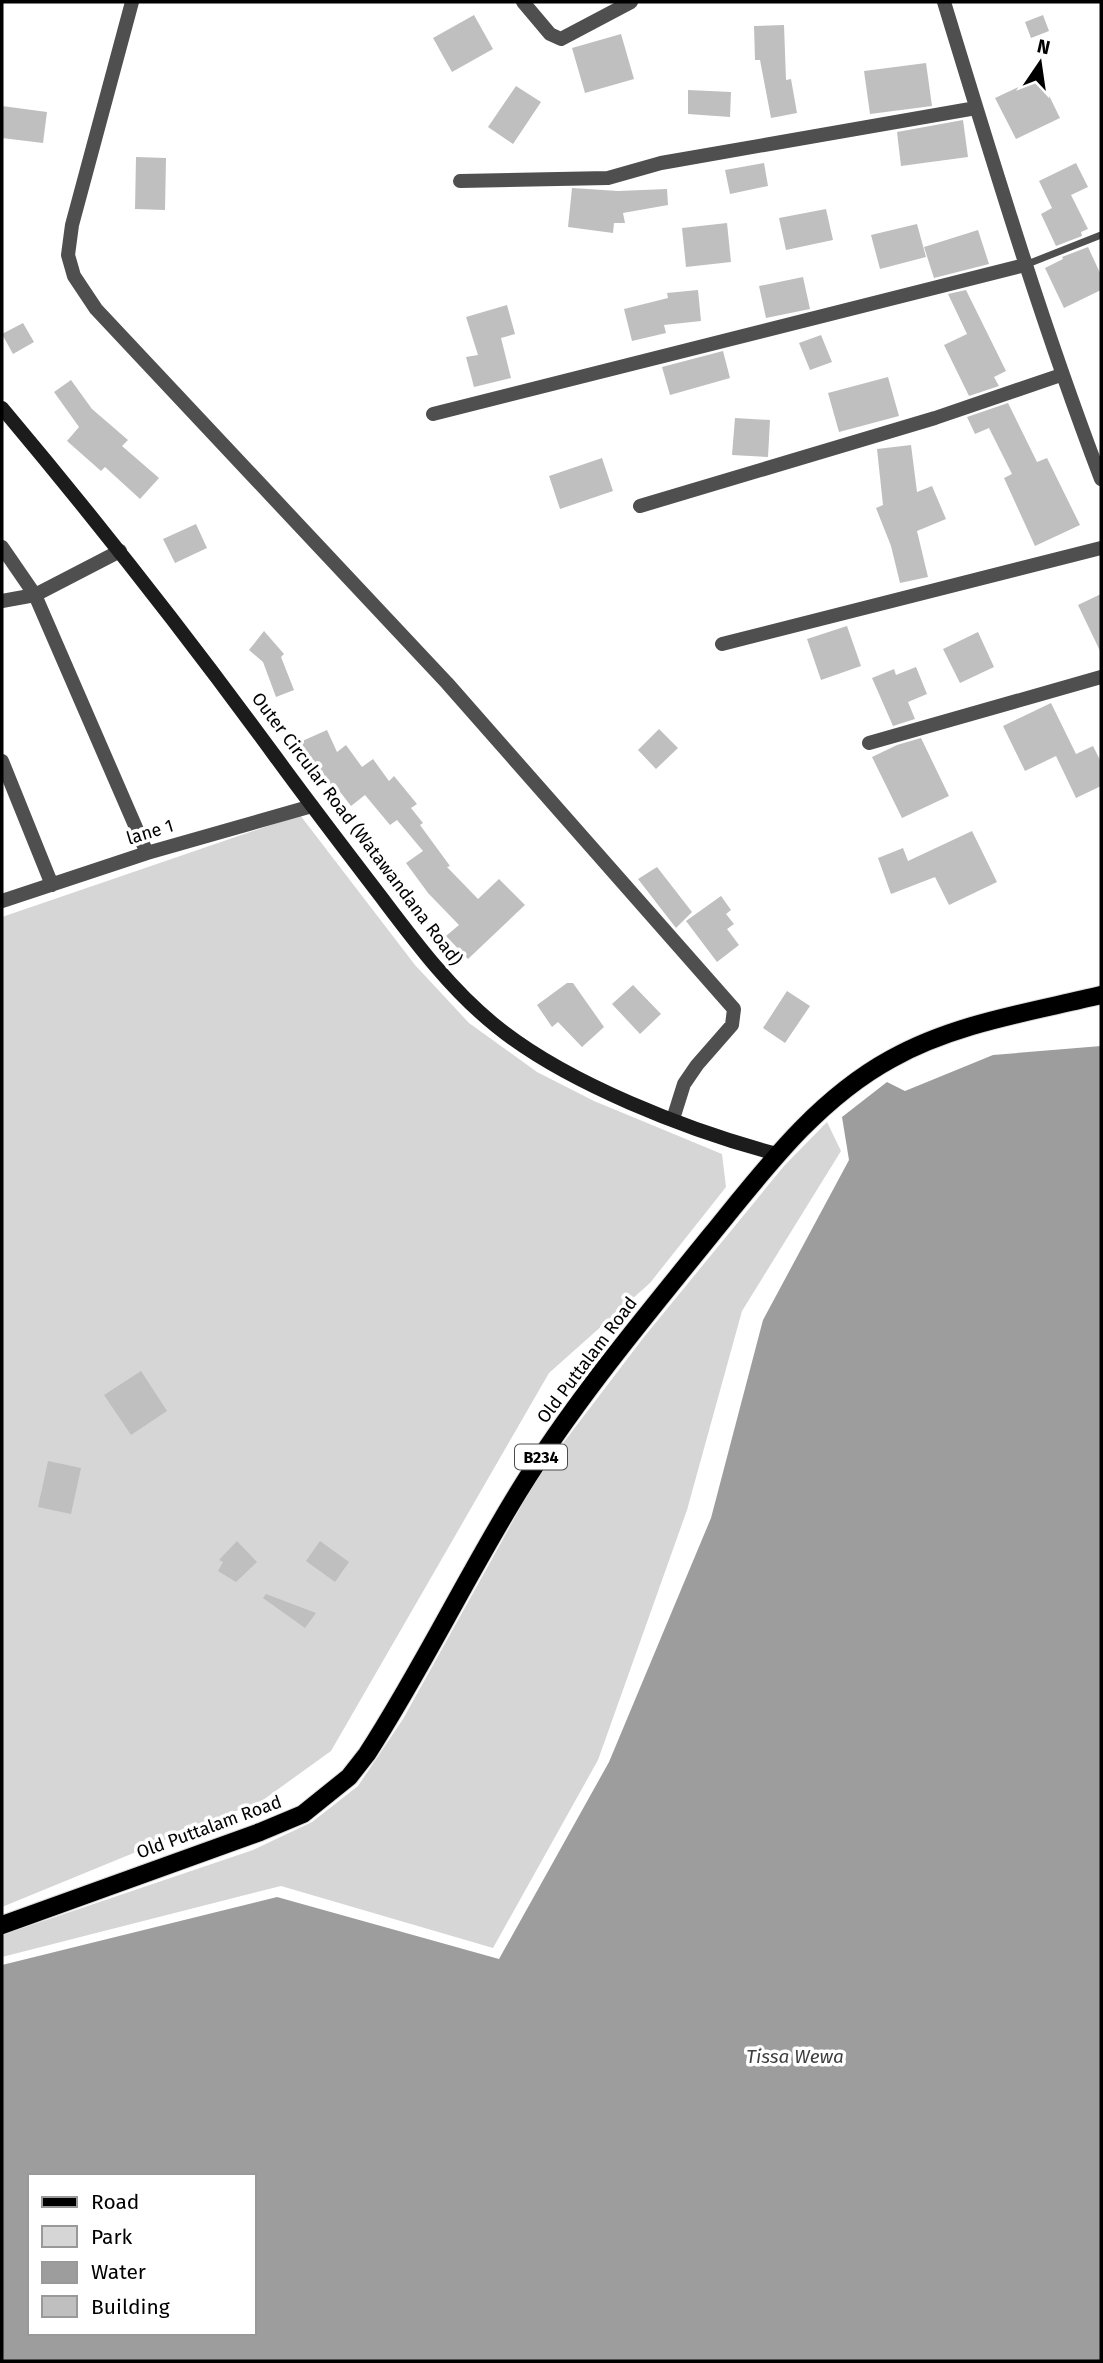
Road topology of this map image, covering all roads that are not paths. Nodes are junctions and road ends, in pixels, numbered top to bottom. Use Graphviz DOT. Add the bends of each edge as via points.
graph roads {
  1 [pos="132,2"];
  2 [pos="523,2"];
  3 [pos="631,2"];
  4 [pos="944,2"];
  5 [pos="976,108"];
  6 [pos="460,181"];
  7 [pos="1101,235"];
  8 [pos="1025,265"];
  9 [pos="1061,374"];
  10 [pos="2,408"];
  11 [pos="433,414"];
  12 [pos="1101,478"];
  13 [pos="640,506"];
  14 [pos="2,547"];
  15 [pos="1101,548"];
  16 [pos="120,551"];
  17 [pos="36,594"];
  18 [pos="2,601"];
  19 [pos="722,644"];
  20 [pos="1101,677"];
  21 [pos="869,743"];
  22 [pos="2,761"];
  23 [pos="312,806"];
  24 [pos="147,853"];
  25 [pos="52,885"];
  26 [pos="2,901"];
  27 [pos="1101,995"];
  28 [pos="673,1119"];
  29 [pos="777,1154"];
  30 [pos="2,1925"];
  1 -- 28 [label="street" via="72,225 68,254 75,276 96,309 447,683 734,1009 732,1025 684,1084"];
  2 -- 3 [label="street" via="550,34 561,38"];
  4 -- 5 [label="street"];
  5 -- 6 [label="street" via="661,163 608,178"];
  5 -- 8 [label="street"];
  7 -- 8 [label="lane"];
  8 -- 9 [label="street"];
  8 -- 11 [label="street"];
  9 -- 12 [label="street"];
  9 -- 13 [label="street" via="935,418"];
  10 -- 16 [label="main road, Outer Circular Road (Watawandana Road)"];
  14 -- 17 [label="street"];
  15 -- 19 [label="street"];
  16 -- 17 [label="street"];
  16 -- 23 [label="main road, Outer Circular Road (Watawandana Road)"];
  17 -- 18 [label="street"];
  17 -- 24 [label="street"];
  20 -- 21 [label="street"];
  22 -- 25 [label="street"];
  23 -- 24 [label="street, lane 1"];
  23 -- 28 [label="main road, Outer Circular Road (Watawandana Road)" via="429,958 484,1016 563,1069"];
  24 -- 25 [label="street, lane 1"];
  25 -- 26 [label="street, lane 1"];
  27 -- 29 [label="main road, Old Puttalam Road / B234" via="915,1046 839,1094"];
  28 -- 29 [label="main road, Outer Circular Road (Watawandana Road)"];
  29 -- 30 [label="main road, Old Puttalam Road / B234" via="577,1404 519,1492 387,1723 349,1777 303,1814"];
}
